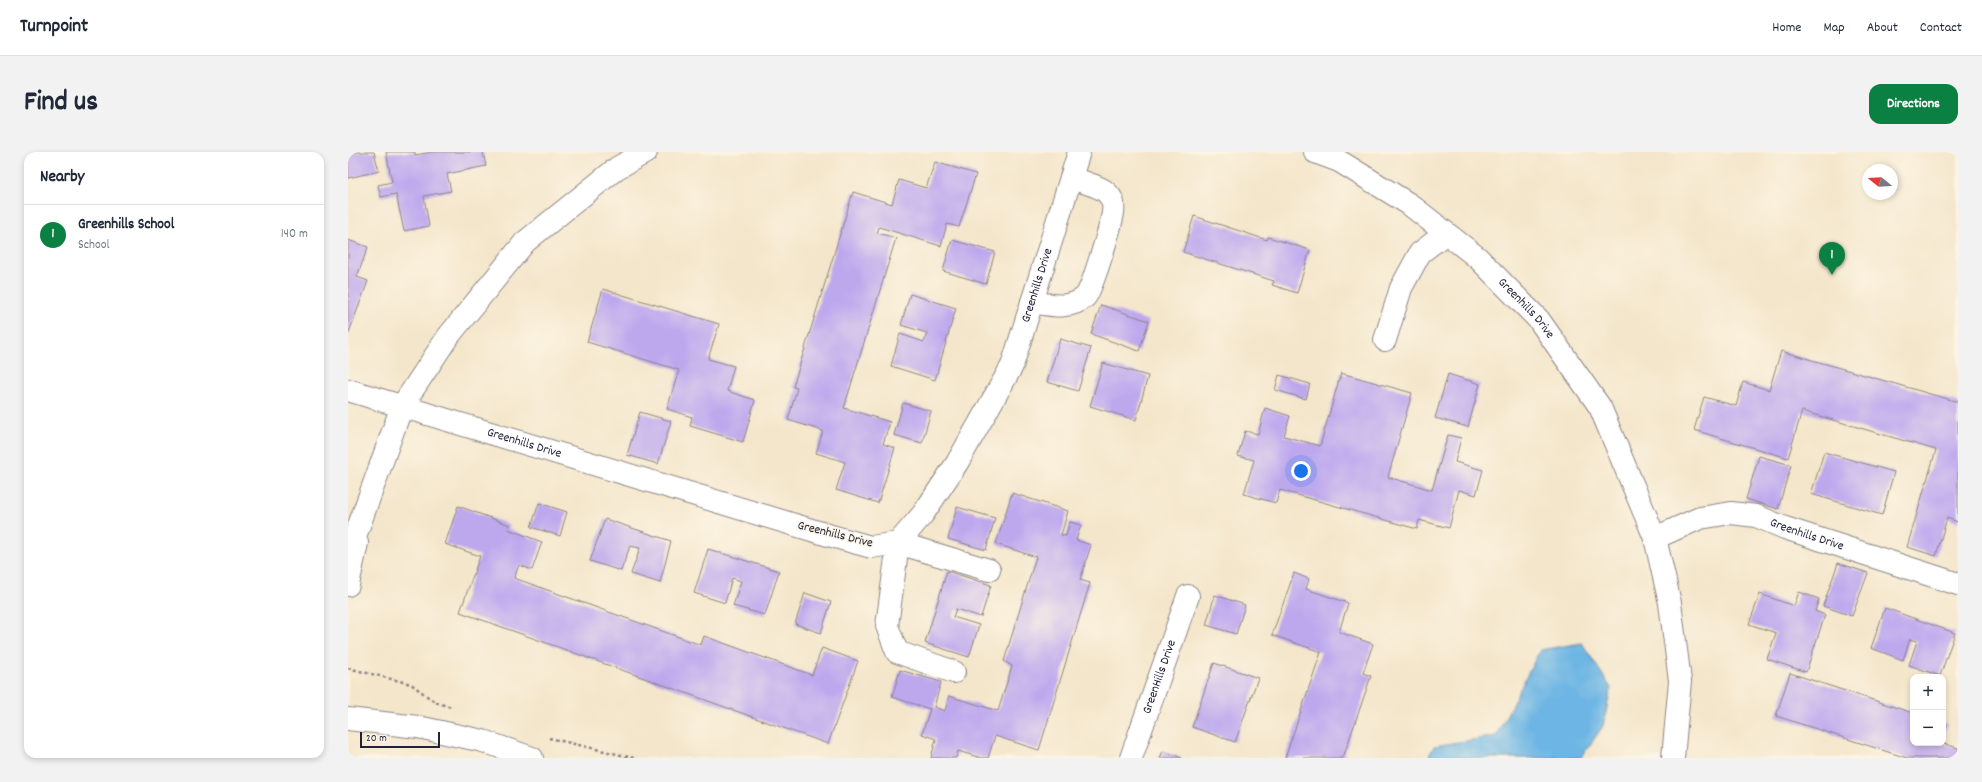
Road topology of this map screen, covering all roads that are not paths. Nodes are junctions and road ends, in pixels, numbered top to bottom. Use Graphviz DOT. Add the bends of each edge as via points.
graph roads {
  1 [pos="646,152"];
  2 [pos="1079,152"];
  3 [pos="1315,152"];
  4 [pos="1071,178"];
  5 [pos="1446,233"];
  6 [pos="1032,302"];
  7 [pos="1385,340"];
  8 [pos="348,390"];
  9 [pos="402,406"];
  10 [pos="360,524"];
  11 [pos="1655,538"];
  12 [pos="898,543"];
  13 [pos="348,556"];
  14 [pos="989,570"];
  15 [pos="1958,584"];
  16 [pos="348,585"];
  17 [pos="1188,596"];
  18 [pos="954,672"];
  19 [pos="348,719"];
  20 [pos="532,758"];
  21 [pos="1131,758"];
  22 [pos="1673,758"];
  1 -- 9 [label="street" via="617,168 525,242 447,338"];
  2 -- 4 [label="street, Greenhills Drive"];
  3 -- 5 [label="street, Greenhills Drive" via="1339,161 1402,200"];
  4 -- 6 [label="street, Greenhills Drive"];
  4 -- 6 [label="street" via="1107,192 1112,201 1113,213 1104,250 1086,296 1075,303 1060,306"];
  5 -- 7 [label="street" via="1420,253 1401,288"];
  5 -- 11 [label="street, Greenhills Drive" via="1478,258 1540,320 1600,407"];
  6 -- 12 [label="street, Greenhills Drive" via="1012,366 957,463 923,514"];
  8 -- 9 [label="street, Greenhills Drive"];
  9 -- 10 [label="street"];
  9 -- 12 [label="street, Greenhills Drive" via="871,547"];
  10 -- 13 [label="street"];
  10 -- 16 [label="street"];
  11 -- 15 [label="street, Greenhills Drive" via="1700,518 1731,513 1756,516 1785,528"];
  11 -- 22 [label="street, Greenhills Drive" via="1670,603 1680,681"];
  12 -- 14 [label="street"];
  12 -- 18 [label="street" via="887,626 897,652"];
  17 -- 21 [label="street, GreenHills Drive"];
  19 -- 20 [label="street" via="418,727 483,741"];
}
